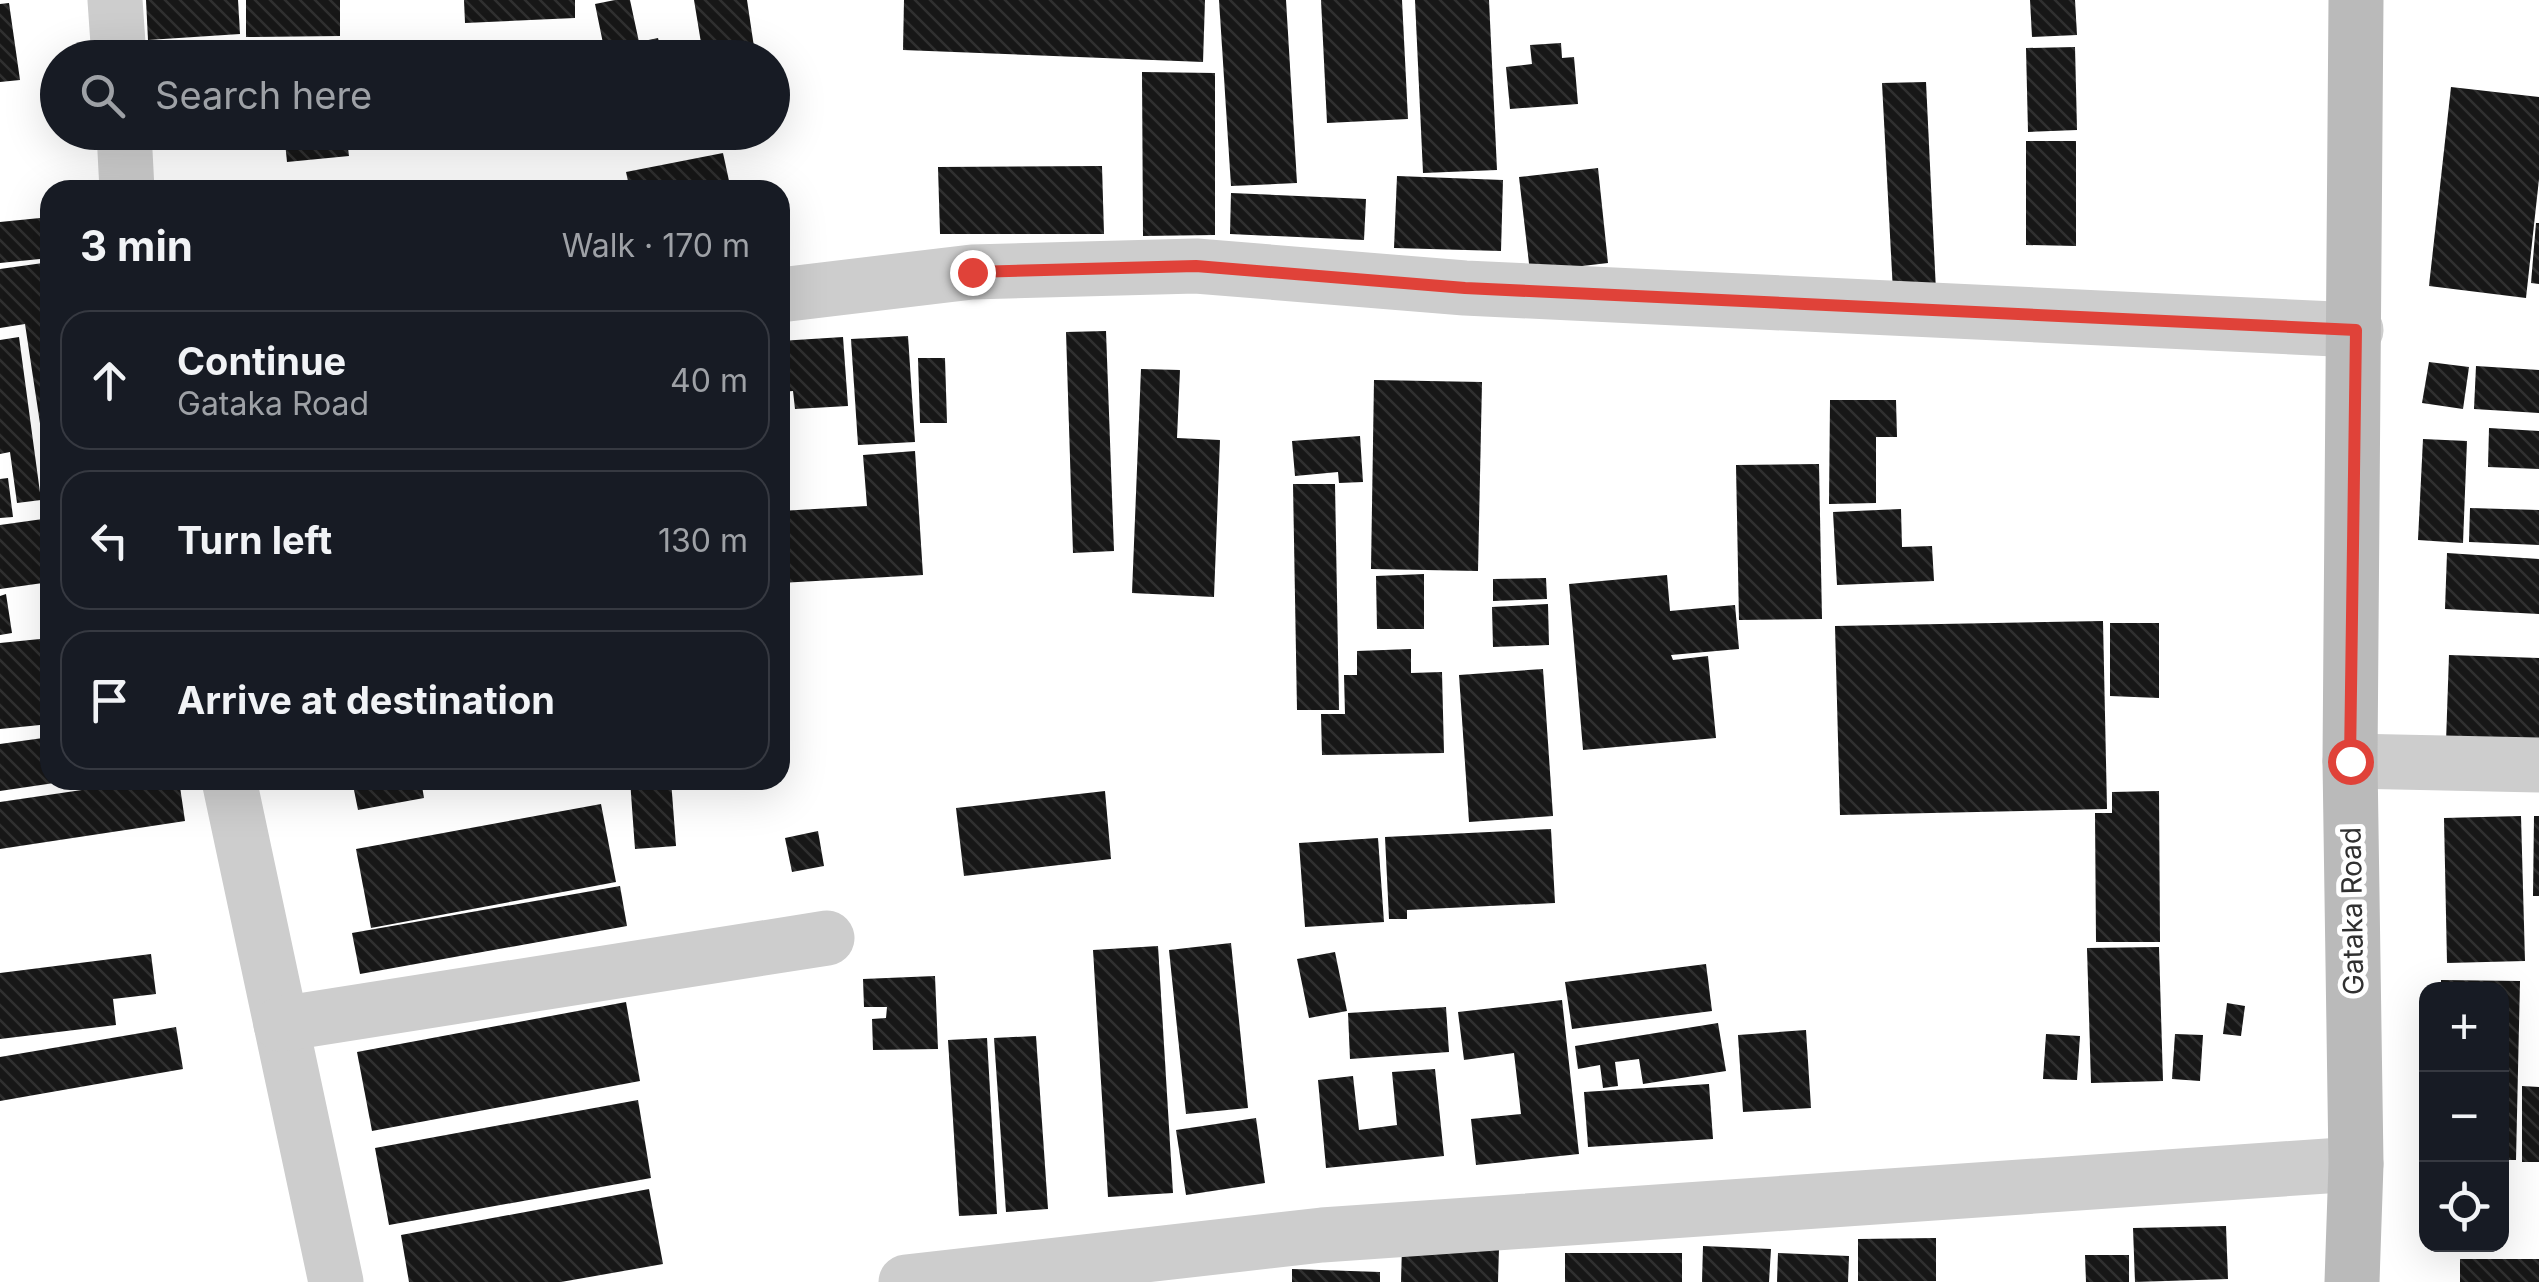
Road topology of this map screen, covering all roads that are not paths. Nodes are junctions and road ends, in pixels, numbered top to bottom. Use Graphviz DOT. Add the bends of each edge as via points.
graph roads {
  1 [pos="115,0"];
  2 [pos="2356,0"];
  3 [pos="118,40"];
  4 [pos="125,150"];
  5 [pos="127,180"];
  6 [pos="790,294"];
  7 [pos="2356,330"];
  8 [pos="2350,761"];
  9 [pos="2539,765"];
  10 [pos="231,790"];
  11 [pos="827,938"];
  12 [pos="281,1024"];
  13 [pos="2356,1164"];
  14 [pos="336,1282"];
  15 [pos="906,1282"];
  16 [pos="2352,1282"];
  1 -- 3 [label="street"];
  2 -- 7 [label="street, Gataka Road"];
  4 -- 5 [label="street"];
  6 -- 7 [label="street" via="972,272 1196,266 1465,288"];
  7 -- 8 [label="street, Gataka Road"];
  8 -- 9 [label="street"];
  8 -- 13 [label="street, Gataka Road"];
  10 -- 12 [label="street"];
  11 -- 12 [label="street"];
  12 -- 14 [label="street"];
  13 -- 15 [label="street" via="1322,1235"];
  13 -- 16 [label="street, Gataka Road"];
}
